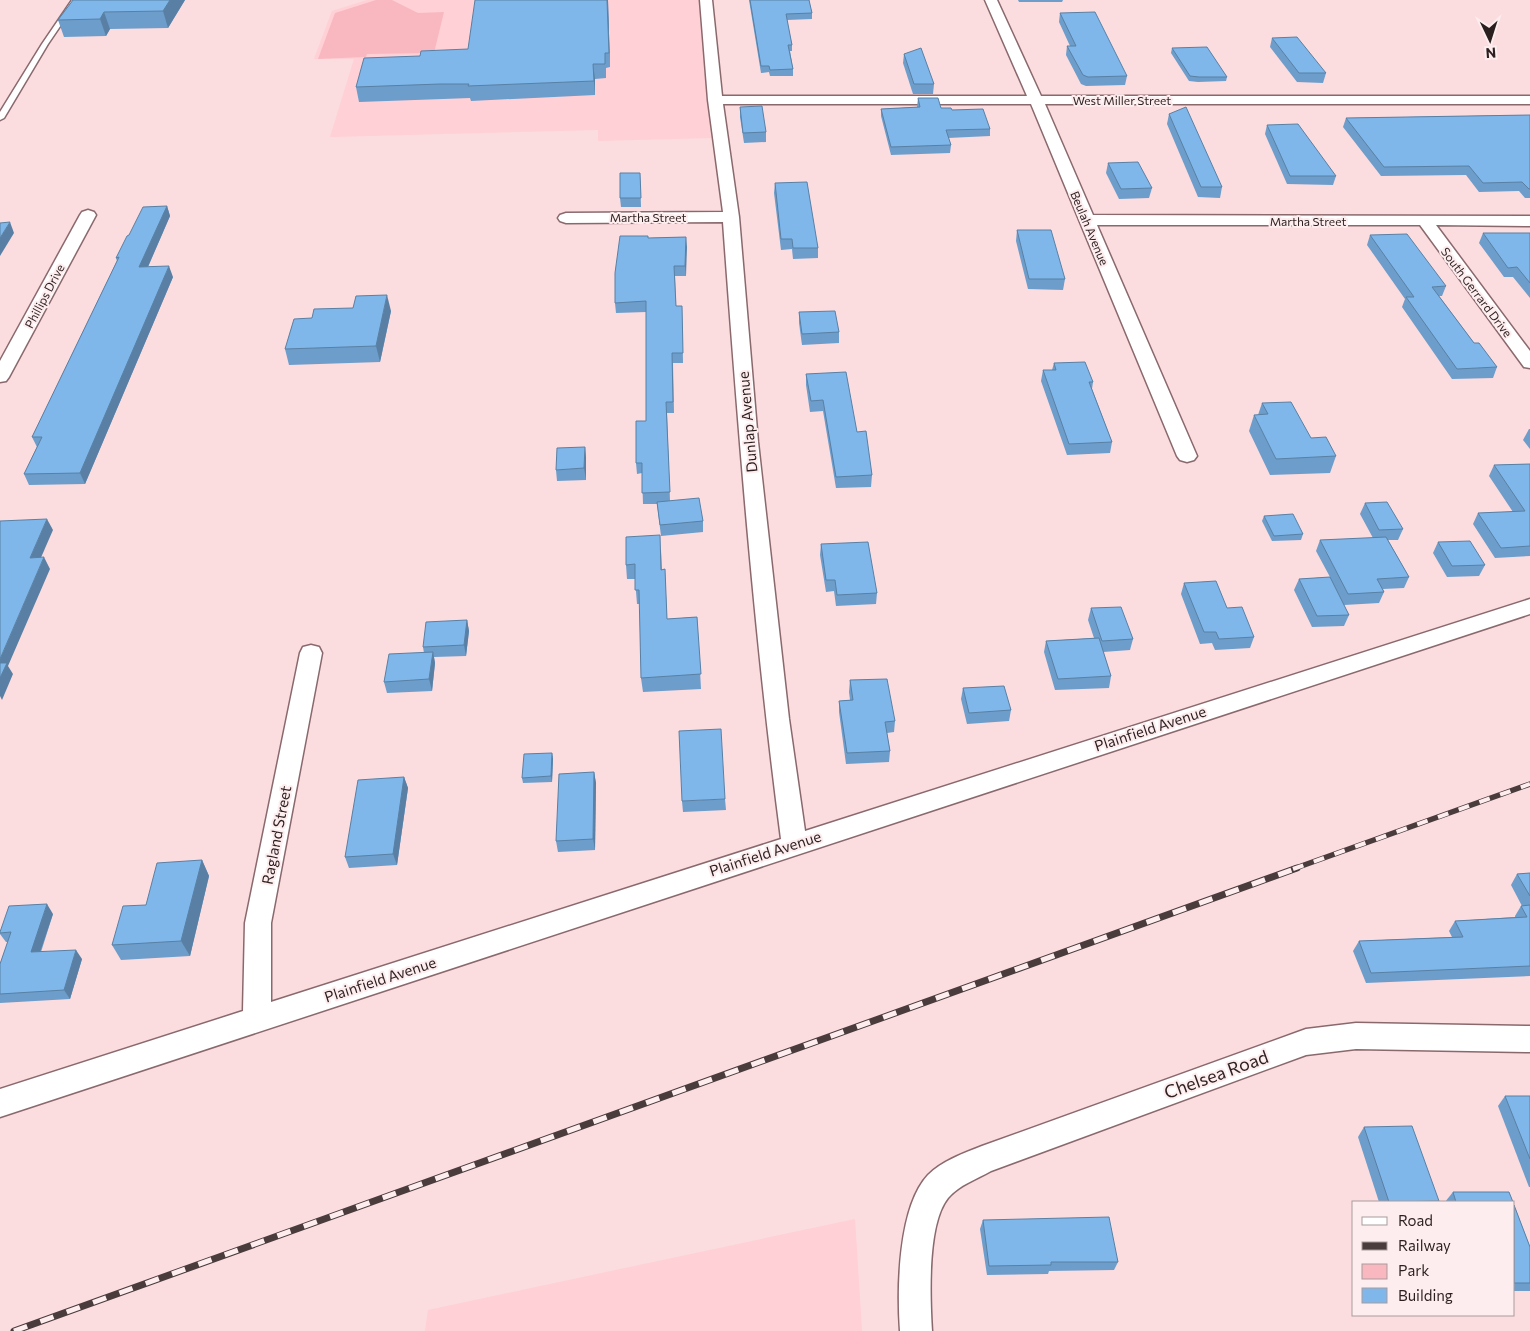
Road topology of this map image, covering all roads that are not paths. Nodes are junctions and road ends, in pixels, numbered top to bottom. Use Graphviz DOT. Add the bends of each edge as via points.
graph roads {
  1 [pos="75,0"];
  2 [pos="706,0"];
  3 [pos="991,0"];
  4 [pos="715,100"];
  5 [pos="1036,100"];
  6 [pos="1530,100"];
  7 [pos="0,118"];
  8 [pos="88,215"];
  9 [pos="731,217"];
  10 [pos="566,218"];
  11 [pos="1087,220"];
  12 [pos="1425,221"];
  13 [pos="1530,221"];
  14 [pos="1530,363"];
  15 [pos="0,377"];
  16 [pos="1187,456"];
  17 [pos="1530,606"];
  18 [pos="312,653"];
  19 [pos="794,844"];
  20 [pos="257,1019"];
  21 [pos="1530,1039"];
  22 [pos="0,1103"];
  23 [pos="916,1331"];
  1 -- 7 [label="lane"];
  2 -- 4 [label="street, Dunlap Avenue"];
  3 -- 5 [label="street, Beulah Avenue"];
  4 -- 5 [label="street, West Miller Street"];
  4 -- 9 [label="street, Dunlap Avenue"];
  5 -- 6 [label="street, West Miller Street"];
  5 -- 11 [label="street, Beulah Avenue"];
  8 -- 15 [label="street, Phillips Drive"];
  9 -- 10 [label="street, Martha Street"];
  9 -- 19 [label="street, Dunlap Avenue" via="748,442 777,719"];
  11 -- 12 [label="street, Martha Street"];
  11 -- 16 [label="street, Beulah Avenue"];
  12 -- 13 [label="street, Martha Street"];
  12 -- 14 [label="street, South Gerrard Drive"];
  17 -- 19 [label="street, Plainfield Avenue"];
  18 -- 20 [label="street, Ragland Street" via="258,923"];
  19 -- 20 [label="street, Plainfield Avenue"];
  20 -- 22 [label="street, Plainfield Avenue"];
  21 -- 23 [label="street, Chelsea Road" via="1356,1036 1306,1042 982,1160 937,1188 929,1202 916,1258"];
}
